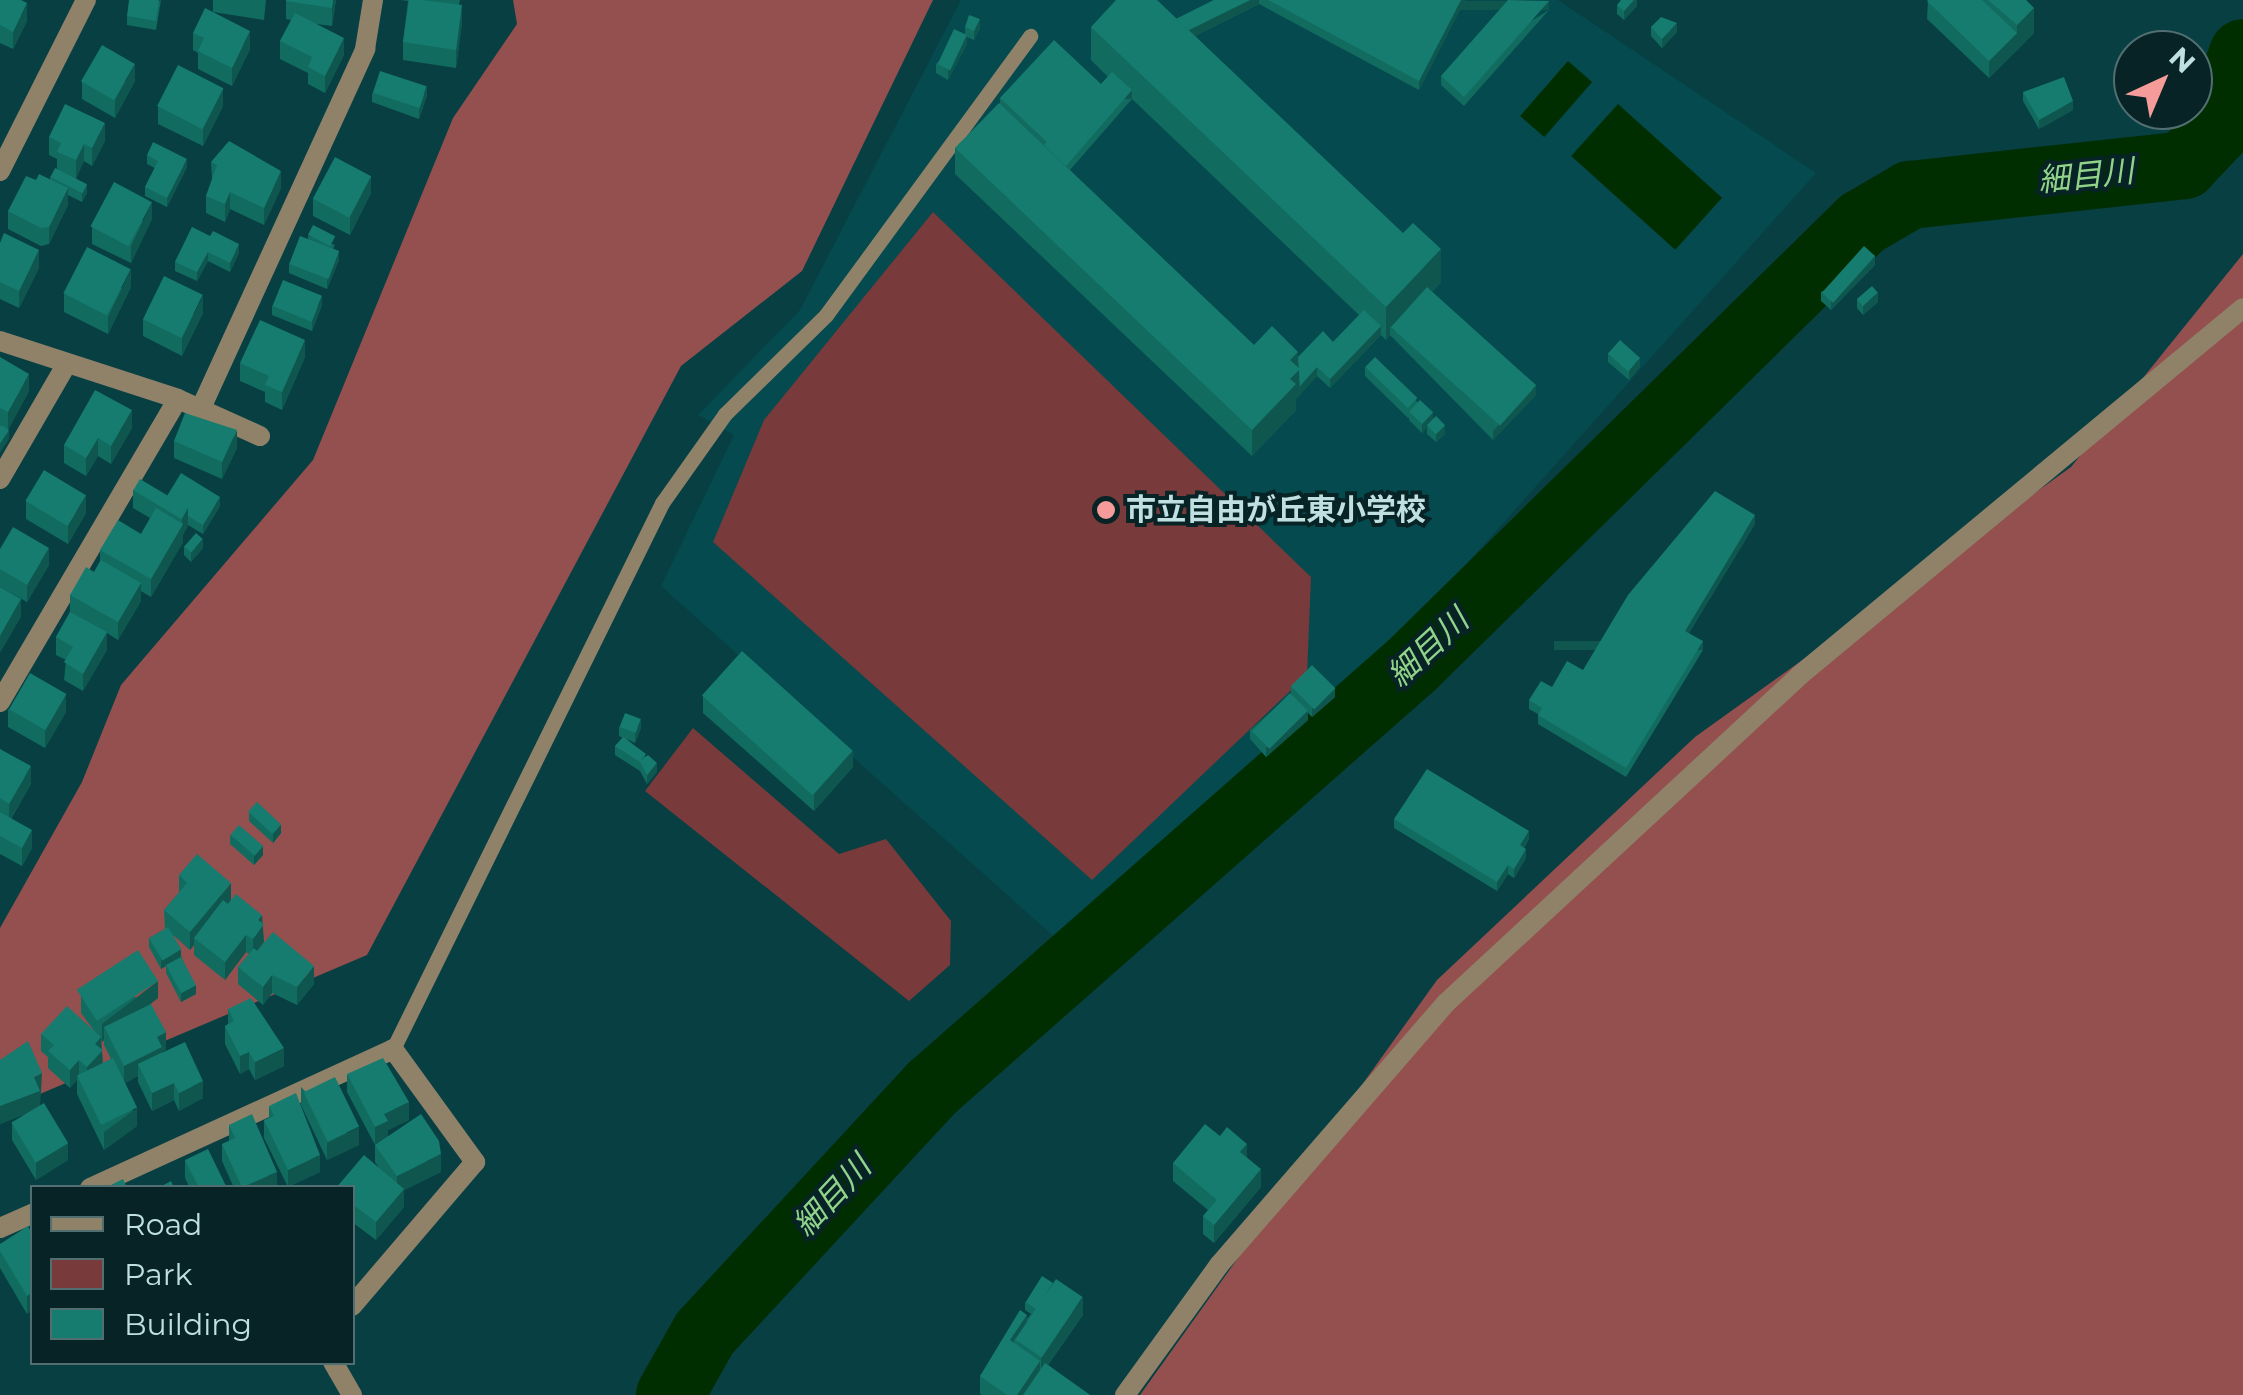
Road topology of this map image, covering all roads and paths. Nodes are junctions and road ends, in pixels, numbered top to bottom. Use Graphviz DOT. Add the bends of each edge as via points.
graph roads {
  1 [pos="86,0"];
  2 [pos="373,0"];
  3 [pos="1030,36"];
  4 [pos="0,171"];
  5 [pos="2243,308"];
  6 [pos="0,341"];
  7 [pos="66,366"];
  8 [pos="178,399"];
  9 [pos="202,408"];
  10 [pos="260,436"];
  11 [pos="0,479"];
  12 [pos="0,702"];
  13 [pos="393,1050"];
  14 [pos="97,1185"];
  15 [pos="30,1215"];
  16 [pos="0,1228"];
  17 [pos="355,1302"];
  18 [pos="335,1365"];
  19 [pos="352,1395"];
  20 [pos="1125,1395"];
  1 -- 4 [label="street"];
  2 -- 9 [label="street" via="366,49"];
  3 -- 13 [label="lane" via="826,315 726,414 662,503"];
  5 -- 20 [label="street" via="1800,675 1446,1003 1219,1265"];
  6 -- 7 [label="street"];
  7 -- 8 [label="street"];
  7 -- 11 [label="street"];
  8 -- 9 [label="street"];
  8 -- 12 [label="street"];
  9 -- 10 [label="street"];
  13 -- 14 [label="street"];
  13 -- 17 [label="street" via="475,1162"];
  15 -- 16 [label="street"];
  18 -- 19 [label="street"];
}
